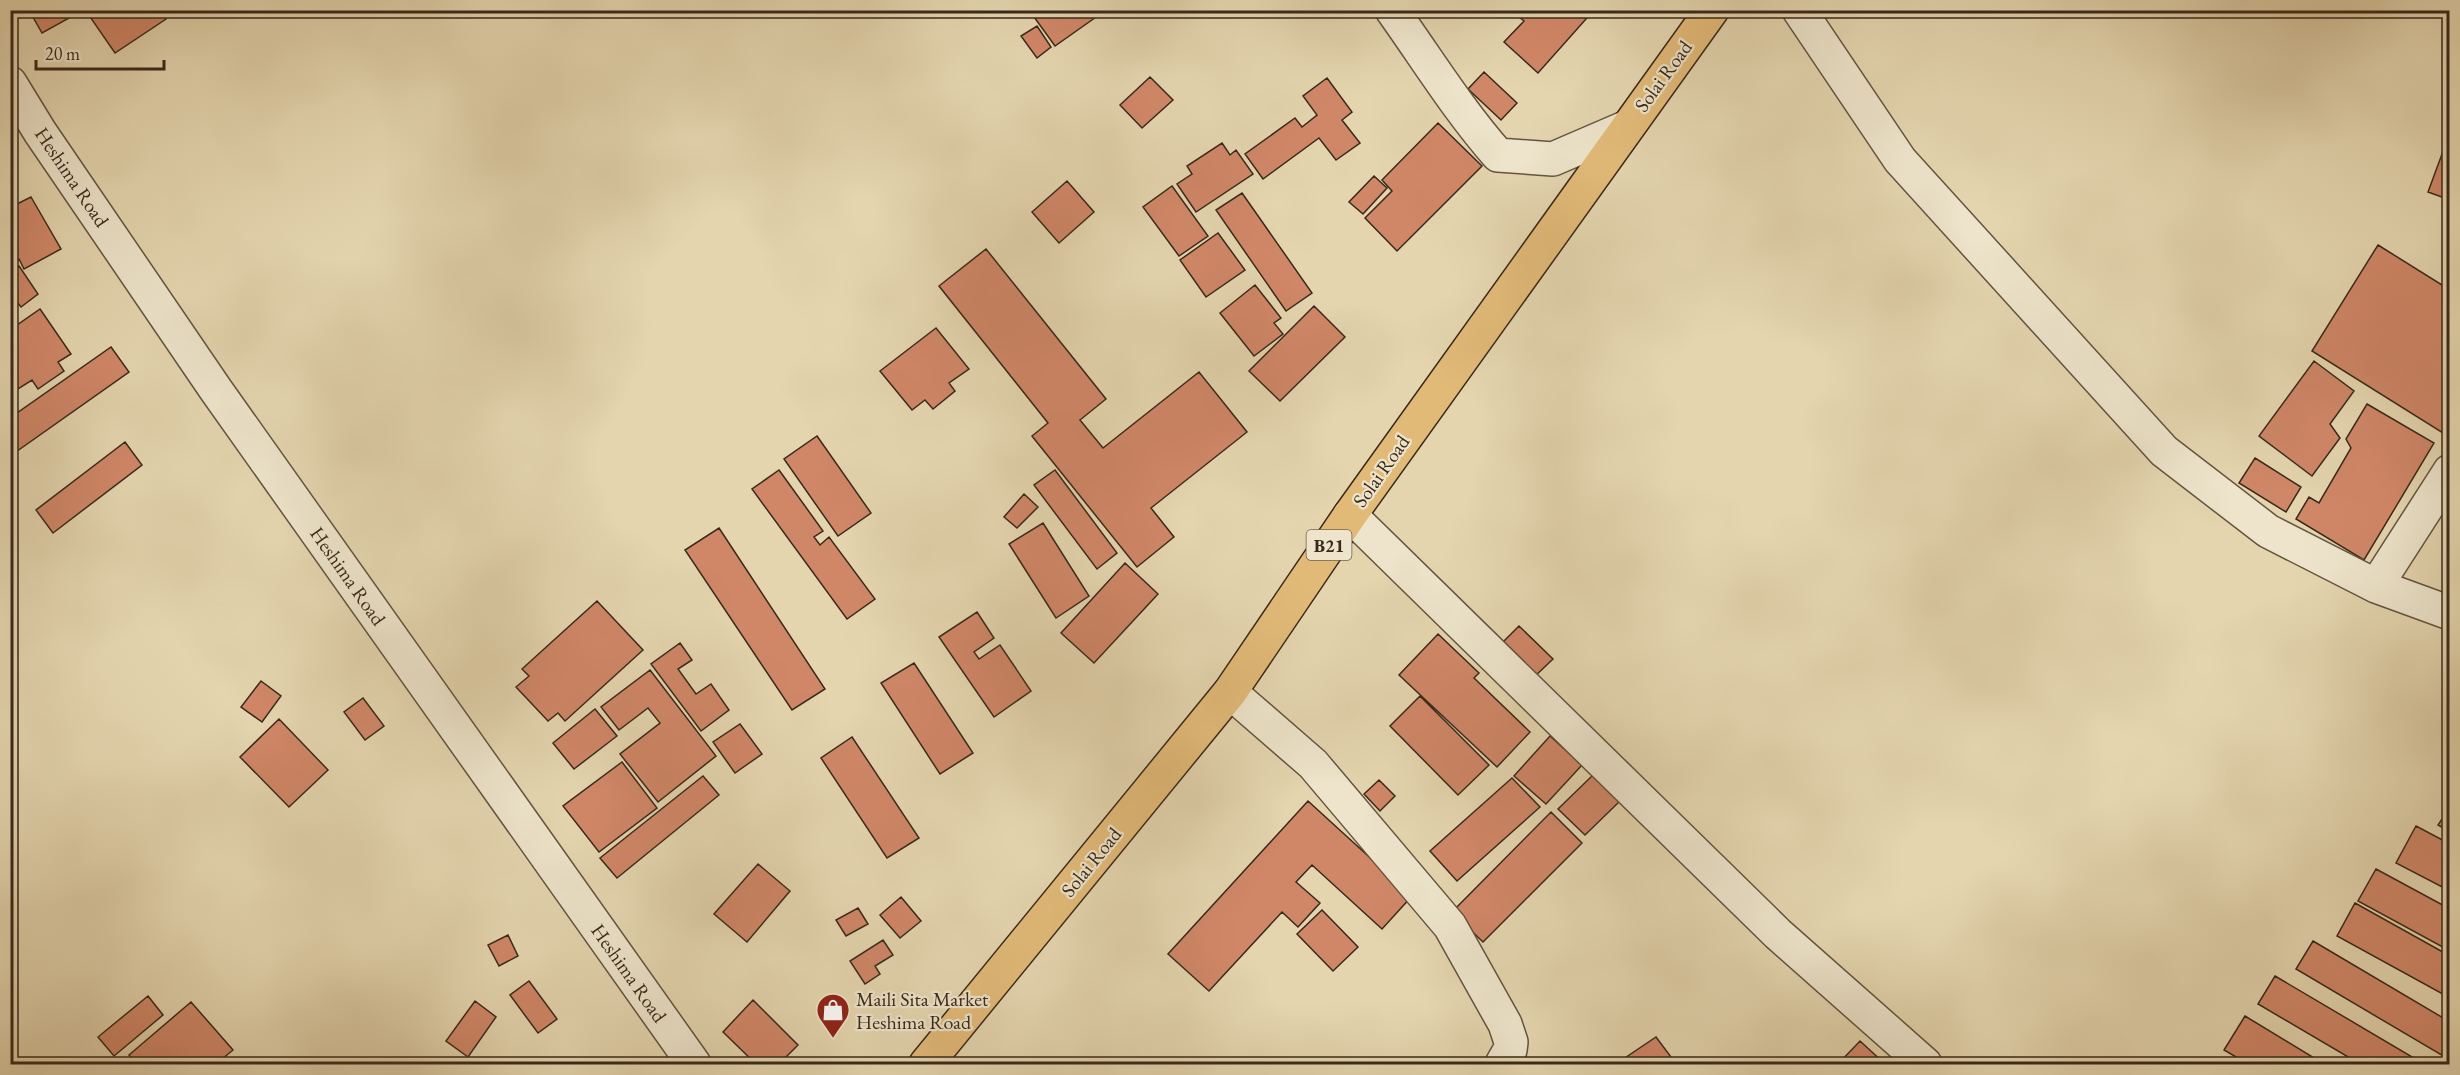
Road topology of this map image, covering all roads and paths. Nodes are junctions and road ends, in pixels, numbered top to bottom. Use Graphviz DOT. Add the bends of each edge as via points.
graph roads {
  1 [pos="1392,10"];
  2 [pos="1712,10"];
  3 [pos="1798,10"];
  4 [pos="10,83"];
  5 [pos="1625,128"];
  6 [pos="2450,471"];
  7 [pos="1350,515"];
  8 [pos="2376,586"];
  9 [pos="2450,614"];
  10 [pos="1230,692"];
  11 [pos="694,1065"];
  12 [pos="926,1065"];
  13 [pos="1502,1065"];
  14 [pos="1926,1065"];
  1 -- 5 [label="street" via="1469,122 1498,155 1553,159"];
  2 -- 5 [label="highway, Solai Road / B21"];
  3 -- 8 [label="street" via="1900,160 2164,451 2268,531"];
  4 -- 11 [label="street, Heshima Road" via="216,390"];
  5 -- 7 [label="highway, Solai Road / B21"];
  6 -- 8 [label="street"];
  7 -- 10 [label="highway, Solai Road / B21"];
  7 -- 14 [label="street" via="1778,934"];
  8 -- 9 [label="street"];
  10 -- 12 [label="highway, Solai Road / B21"];
  10 -- 13 [label="street" via="1313,764 1450,926 1505,1024 1511,1042"];
}
